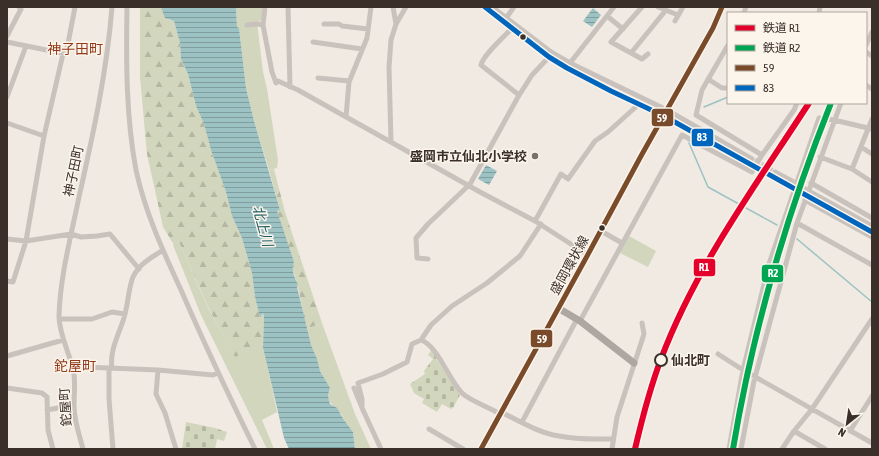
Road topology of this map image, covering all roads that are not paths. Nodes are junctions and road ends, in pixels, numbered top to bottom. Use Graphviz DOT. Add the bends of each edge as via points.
graph roads {
  1 [pos="19,7"];
  2 [pos="74,7"];
  3 [pos="112,7"];
  4 [pos="127,7"];
  5 [pos="264,7"];
  6 [pos="288,7"];
  7 [pos="371,7"];
  8 [pos="406,7"];
  9 [pos="484,7"];
  10 [pos="492,7"];
  11 [pos="514,7"];
  12 [pos="614,7"];
  13 [pos="642,7"];
  14 [pos="658,7"];
  15 [pos="683,7"];
  16 [pos="722,7"];
  17 [pos="391,8"];
  18 [pos="666,10"];
  19 [pos="678,15"];
  20 [pos="607,16"];
  21 [pos="506,18"];
  22 [pos="674,21"];
  23 [pos="324,24"];
  24 [pos="396,24"];
  25 [pos="247,25"];
  26 [pos="264,25"];
  27 [pos="512,28"];
  28 [pos="368,29"];
  29 [pos="622,29"];
  30 [pos="872,32"];
  31 [pos="7,36"];
  32 [pos="7,42"];
  33 [pos="313,42"];
  34 [pos="867,44"];
  35 [pos="26,46"];
  36 [pos="727,47"];
  37 [pos="362,49"];
  38 [pos="631,53"];
  39 [pos="63,54"];
  40 [pos="648,54"];
  41 [pos="549,57"];
  42 [pos="570,63"];
  43 [pos="318,78"];
  44 [pos="708,79"];
  45 [pos="349,81"];
  46 [pos="290,87"];
  47 [pos="727,88"];
  48 [pos="519,96"];
  49 [pos="7,98"];
  50 [pos="640,104"];
  51 [pos="797,104"];
  52 [pos="841,104"];
  53 [pos="665,113"];
  54 [pos="346,117"];
  55 [pos="872,119"];
  56 [pos="834,120"];
  57 [pos="7,123"];
  58 [pos="709,123"];
  59 [pos="701,128"];
  60 [pos="870,128"];
  61 [pos="44,136"];
  62 [pos="699,136"];
  63 [pos="391,142"];
  64 [pos="696,142"];
  65 [pos="861,147"];
  66 [pos="872,154"];
  67 [pos="762,156"];
  68 [pos="820,157"];
  69 [pos="752,159"];
  70 [pos="749,164"];
  71 [pos="852,169"];
  72 [pos="775,172"];
  73 [pos="772,177"];
  74 [pos="872,182"];
  75 [pos="811,183"];
  76 [pos="469,186"];
  77 [pos="805,200"];
  78 [pos="872,218"];
  79 [pos="535,221"];
  80 [pos="797,223"];
  81 [pos="541,224"];
  82 [pos="872,226"];
  83 [pos="601,231"];
  84 [pos="872,232"];
  85 [pos="71,234"];
  86 [pos="872,237"];
  87 [pos="7,240"];
  88 [pos="26,241"];
  89 [pos="622,242"];
  90 [pos="163,250"];
  91 [pos="588,255"];
  92 [pos="428,259"];
  93 [pos="872,265"];
  94 [pos="140,269"];
  95 [pos="7,281"];
  96 [pos="558,308"];
  97 [pos="125,314"];
  98 [pos="59,319"];
  99 [pos="872,319"];
  100 [pos="578,320"];
  101 [pos="642,323"];
  102 [pos="63,340"];
  103 [pos="421,340"];
  104 [pos="718,354"];
  105 [pos="7,356"];
  106 [pos="634,363"];
  107 [pos="73,368"];
  108 [pos="110,368"];
  109 [pos="158,370"];
  110 [pos="743,370"];
  111 [pos="217,373"];
  112 [pos="755,377"];
  113 [pos="7,388"];
  114 [pos="354,388"];
  115 [pos="872,396"];
  116 [pos="74,405"];
  117 [pos="362,407"];
  118 [pos="812,409"];
  119 [pos="47,410"];
  120 [pos="500,413"];
  121 [pos="522,422"];
  122 [pos="429,429"];
  123 [pos="794,431"];
  124 [pos="850,431"];
  125 [pos="613,439"];
  126 [pos="872,443"];
  127 [pos="53,449"];
  128 [pos="83,449"];
  129 [pos="112,449"];
  130 [pos="176,449"];
  131 [pos="255,449"];
  132 [pos="381,449"];
  133 [pos="463,449"];
  134 [pos="481,449"];
  135 [pos="612,449"];
  136 [pos="729,449"];
  137 [pos="741,449"];
  138 [pos="782,449"];
  139 [pos="825,449"];
  1 -- 31 [label="street" via="22,9"];
  2 -- 39 [label="street" via="66,54"];
  3 -- 85 [label="street, 神子田町" via="106,63"];
  4 -- 90 [label="street" via="126,56 130,130 141,191"];
  5 -- 26 [label="street"];
  6 -- 46 [label="street"];
  7 -- 28 [label="street"];
  8 -- 24 [label="street"];
  9 -- 27 [label="street"];
  10 -- 21 [label="street"];
  11 -- 21 [label="street"];
  12 -- 20 [label="street"];
  13 -- 29 [label="street"];
  14 -- 18 [label="street"];
  15 -- 19 [label="street"];
  16 -- 53 [label="main road, 盛岡環状線" via="713,28"];
  17 -- 24 [label="street"];
  18 -- 19 [label="street"];
  18 -- 38 [label="street"];
  19 -- 22 [label="street"];
  20 -- 29 [label="street"];
  20 -- 42 [label="street"];
  21 -- 42 [label="street"];
  23 -- 28 [label="street"];
  24 -- 63 [label="street" via="391,40 389,67"];
  25 -- 26 [label="street"];
  26 -- 46 [label="street" via="276,83 278,81"];
  27 -- 41 [label="street"];
  27 -- 48 [label="street" via="481,65"];
  28 -- 37 [label="street"];
  29 -- 38 [label="street" via="611,42"];
  30 -- 34 [label="street"];
  32 -- 35 [label="street"];
  33 -- 37 [label="street"];
  35 -- 39 [label="street"];
  35 -- 49 [label="street"];
  36 -- 44 [label="street"];
  37 -- 45 [label="street"];
  38 -- 40 [label="street" via="642,60"];
  39 -- 61 [label="street"];
  41 -- 48 [label="street" via="532,75"];
  41 -- 50 [label="street"];
  42 -- 53 [label="street"];
  43 -- 45 [label="street"];
  44 -- 47 [label="street" via="722,88"];
  44 -- 58 [label="street" via="702,90 696,116"];
  45 -- 54 [label="street"];
  46 -- 54 [label="street"];
  48 -- 76 [label="street"];
  50 -- 53 [label="street"];
  50 -- 79 [label="street" via="595,141 568,179 560,174"];
  51 -- 67 [label="street"];
  52 -- 56 [label="street"];
  53 -- 59 [label="street"];
  53 -- 62 [label="street"];
  53 -- 83 [label="main road, 盛岡環状線"];
  54 -- 63 [label="street"];
  55 -- 60 [label="street"];
  56 -- 60 [label="street"];
  56 -- 68 [label="street"];
  56 -- 110 [label="street" via="819,118 769,264"];
  57 -- 61 [label="street"];
  58 -- 59 [label="street"];
  58 -- 67 [label="street"];
  59 -- 69 [label="street"];
  60 -- 65 [label="street"];
  61 -- 88 [label="street"];
  62 -- 64 [label="street"];
  62 -- 70 [label="street"];
  63 -- 76 [label="street"];
  64 -- 67 [label="street" via="752,172"];
  64 -- 89 [label="street" via="682,134"];
  65 -- 66 [label="street"];
  65 -- 71 [label="street"];
  68 -- 71 [label="street"];
  68 -- 75 [label="street"];
  71 -- 74 [label="street"];
  72 -- 73 [label="street" via="789,183"];
  75 -- 77 [label="street"];
  75 -- 78 [label="street"];
  76 -- 79 [label="street"];
  76 -- 92 [label="street" via="416,238 416,258"];
  77 -- 80 [label="street"];
  77 -- 86 [label="street"];
  79 -- 81 [label="street"];
  80 -- 93 [label="street"];
  80 -- 112 [label="street"];
  81 -- 91 [label="street"];
  81 -- 103 [label="street" via="520,256 487,283 452,306 431,325"];
  82 -- 84 [label="street" via="813,196"];
  83 -- 89 [label="street"];
  83 -- 91 [label="main road, 盛岡環状線"];
  85 -- 88 [label="street"];
  85 -- 94 [label="street" via="87,237 110,234"];
  85 -- 98 [label="street, 神子田町" via="60,297"];
  87 -- 88 [label="street"];
  88 -- 95 [label="street" via="13,282"];
  89 -- 100 [label="street"];
  90 -- 94 [label="street" via="148,259"];
  90 -- 111 [label="street"];
  91 -- 96 [label="main road, 盛岡環状線"];
  94 -- 97 [label="street" via="133,277"];
  96 -- 100 [label="main road"];
  96 -- 120 [label="main road, 盛岡環状線"];
  97 -- 98 [label="street" via="112,312 92,320"];
  97 -- 108 [label="street" via="116,337"];
  98 -- 102 [label="street, 神子田町"];
  99 -- 118 [label="street"];
  100 -- 106 [label="main road"];
  100 -- 121 [label="street"];
  101 -- 106 [label="street" via="644,334"];
  102 -- 105 [label="street"];
  102 -- 107 [label="street, 鉈屋町"];
  103 -- 117 [label="street" via="412,344 408,362 358,383"];
  103 -- 120 [label="street" via="433,348 463,394"];
  104 -- 110 [label="street"];
  106 -- 125 [label="street" via="617,417"];
  107 -- 108 [label="street"];
  107 -- 116 [label="street, 鉈屋町"];
  108 -- 109 [label="street"];
  108 -- 129 [label="street"];
  109 -- 111 [label="street" via="213,375"];
  109 -- 130 [label="street" via="156,394"];
  110 -- 112 [label="street"];
  110 -- 136 [label="street"];
  111 -- 131 [label="street"];
  112 -- 118 [label="street"];
  112 -- 137 [label="street"];
  113 -- 119 [label="street" via="42,393 47,396"];
  114 -- 117 [label="street"];
  115 -- 124 [label="street"];
  116 -- 119 [label="street"];
  116 -- 128 [label="street, 鉈屋町"];
  117 -- 132 [label="street"];
  118 -- 123 [label="street"];
  118 -- 124 [label="street"];
  119 -- 127 [label="street" via="48,430"];
  120 -- 121 [label="street"];
  120 -- 134 [label="main road, 盛岡環状線"];
  121 -- 125 [label="street" via="558,436"];
  122 -- 133 [label="street"];
  123 -- 138 [label="street"];
  123 -- 139 [label="street"];
  124 -- 126 [label="street"];
  125 -- 135 [label="street"];
}
